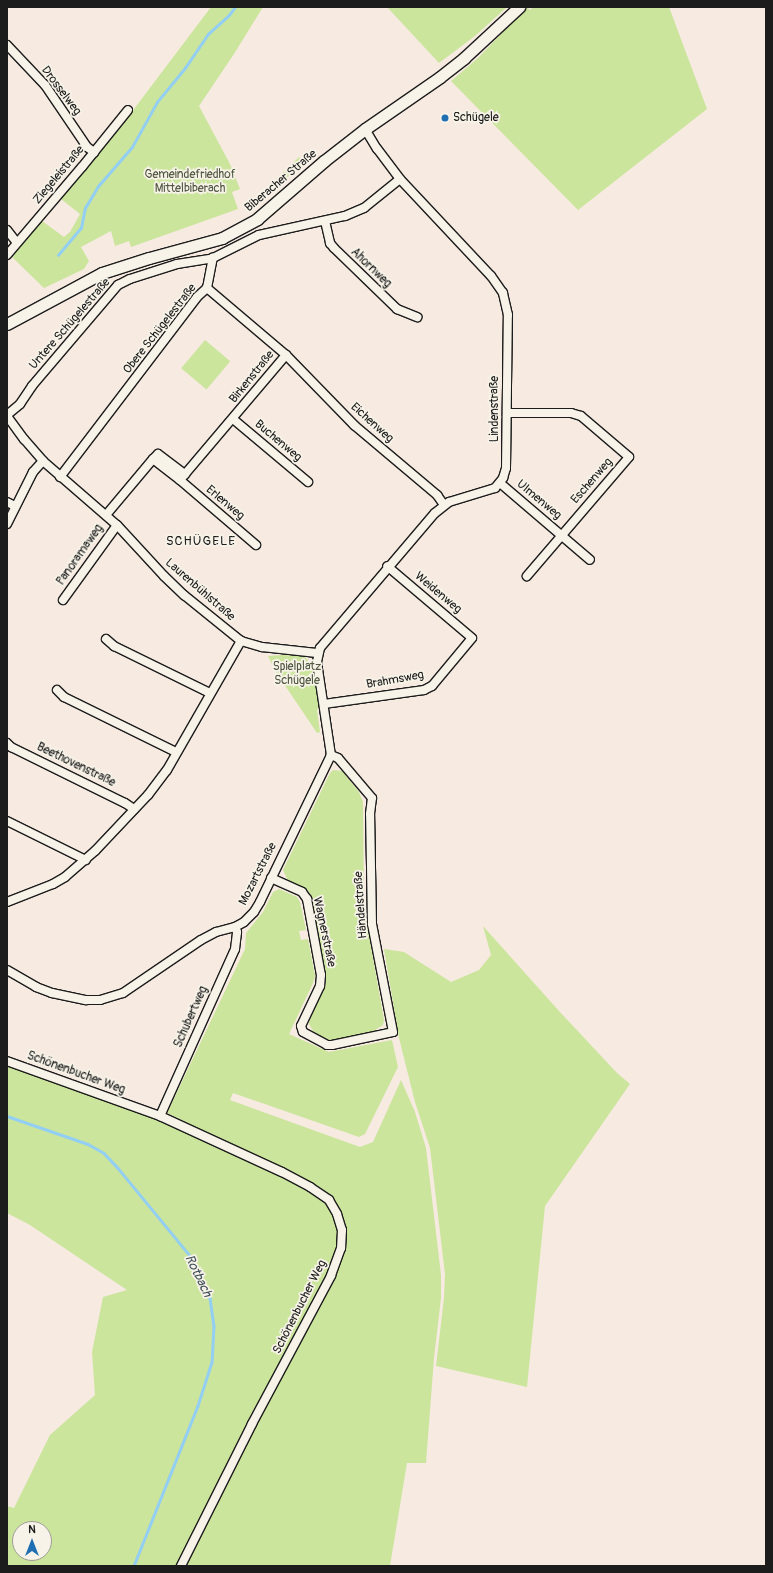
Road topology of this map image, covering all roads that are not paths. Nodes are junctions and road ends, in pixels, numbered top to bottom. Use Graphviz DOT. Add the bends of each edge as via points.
graph roads {
  1 [pos="519,7"];
  2 [pos="7,45"];
  3 [pos="128,110"];
  4 [pos="365,129"];
  5 [pos="94,152"];
  6 [pos="400,179"];
  7 [pos="325,221"];
  8 [pos="7,230"];
  9 [pos="17,243"];
  10 [pos="7,255"];
  11 [pos="212,258"];
  12 [pos="207,288"];
  13 [pos="417,317"];
  14 [pos="7,324"];
  15 [pos="286,355"];
  16 [pos="507,413"];
  17 [pos="7,416"];
  18 [pos="233,419"];
  19 [pos="42,461"];
  20 [pos="60,477"];
  21 [pos="182,477"];
  22 [pos="308,482"];
  23 [pos="500,483"];
  24 [pos="7,502"];
  25 [pos="444,505"];
  26 [pos="15,506"];
  27 [pos="106,515"];
  28 [pos="7,524"];
  29 [pos="117,525"];
  30 [pos="562,535"];
  31 [pos="256,545"];
  32 [pos="590,560"];
  33 [pos="387,566"];
  34 [pos="527,576"];
  35 [pos="63,600"];
  36 [pos="472,638"];
  37 [pos="106,639"];
  38 [pos="241,641"];
  39 [pos="317,653"];
  40 [pos="57,690"];
  41 [pos="210,693"];
  42 [pos="324,704"];
  43 [pos="7,743"];
  44 [pos="176,752"];
  45 [pos="331,755"];
  46 [pos="134,809"];
  47 [pos="7,821"];
  48 [pos="86,860"];
  49 [pos="271,878"];
  50 [pos="8,900"];
  51 [pos="235,927"];
  52 [pos="7,970"];
  53 [pos="393,1032"];
  54 [pos="7,1061"];
  55 [pos="160,1116"];
  56 [pos="181,1566"];
  1 -- 4 [label="street, Biberacher Straße" via="440,77"];
  2 -- 5 [label="street, Drosselweg" via="45,85 87,147"];
  3 -- 5 [label="street, Ziegeleistraße"];
  4 -- 6 [label="street, Lindenstraße"];
  4 -- 14 [label="street, Biberacher Straße" via="324,161 267,212 247,225 222,238 102,273"];
  5 -- 9 [label="street, Ziegeleistraße"];
  6 -- 7 [label="street" via="364,208"];
  6 -- 16 [label="street, Lindenstraße" via="491,276 503,293 508,315"];
  7 -- 11 [label="street" via="259,235"];
  7 -- 13 [label="street, Ahornweg" via="330,243 334,248 397,309"];
  8 -- 9 [label="street"];
  9 -- 10 [label="street, Ziegeleistraße"];
  11 -- 12 [label="street, Obere Schügelestraße"];
  11 -- 17 [label="street, Untere Schügelestraße" via="177,264 118,285 20,404"];
  12 -- 15 [label="street, Birkenstraße"];
  12 -- 20 [label="street, Obere Schügelestraße"];
  15 -- 18 [label="street, Birkenstraße"];
  15 -- 25 [label="street, Eichenweg" via="354,425 437,495"];
  16 -- 23 [label="street, Lindenstraße" via="506,468"];
  16 -- 30 [label="street, Eschenweg" via="571,413 581,416 629,457"];
  17 -- 19 [label="street, Laurenbühlstraße"];
  18 -- 21 [label="street, Birkenstraße"];
  18 -- 22 [label="street, Buchenweg"];
  19 -- 20 [label="street, Laurenbühlstraße"];
  19 -- 26 [label="street" via="33,472"];
  20 -- 27 [label="street, Laurenbühlstraße"];
  21 -- 27 [label="street" via="153,459"];
  21 -- 31 [label="street, Erlenweg"];
  23 -- 25 [label="street" via="490,490"];
  23 -- 30 [label="street, Ulmenweg"];
  24 -- 26 [label="street"];
  25 -- 33 [label="street"];
  26 -- 28 [label="street"];
  27 -- 29 [label="street, Laurenbühlstraße"];
  29 -- 35 [label="street, Panoramaweg"];
  29 -- 38 [label="street, Laurenbühlstraße" via="164,576"];
  30 -- 32 [label="street, Ulmenweg"];
  30 -- 34 [label="street, Ulmenweg"];
  33 -- 36 [label="street, Weidenweg"];
  33 -- 39 [label="street"];
  36 -- 42 [label="street, Brahmsweg" via="432,686 424,690"];
  37 -- 41 [label="street" via="114,646"];
  38 -- 39 [label="street, Laurenbühlstraße" via="262,647"];
  38 -- 41 [label="street"];
  39 -- 42 [label="street"];
  40 -- 44 [label="street" via="64,697"];
  41 -- 44 [label="street"];
  42 -- 45 [label="street"];
  43 -- 46 [label="street, Beethovenstraße"];
  44 -- 46 [label="street" via="167,770"];
  45 -- 49 [label="street, Mozartstraße"];
  45 -- 53 [label="street, Händelstraße" via="338,758 372,798 372,924"];
  46 -- 48 [label="street"];
  47 -- 48 [label="street"];
  48 -- 50 [label="street" via="53,884"];
  49 -- 51 [label="street, Mozartstraße" via="254,912"];
  49 -- 53 [label="street, Wagnerstraße" via="302,892 307,899 321,975 320,986 301,1026 303,1032 327,1045"];
  51 -- 52 [label="street, Mozartstraße" via="216,932 201,940 123,993 100,1000 86,1000 52,993"];
  51 -- 55 [label="street, Schubertweg" via="235,949"];
  54 -- 55 [label="street, Schönenbucher Weg"];
  55 -- 56 [label="street, Schönenbucher Weg" via="310,1187 329,1200 342,1230 341,1248 331,1276 252,1424"];
}
